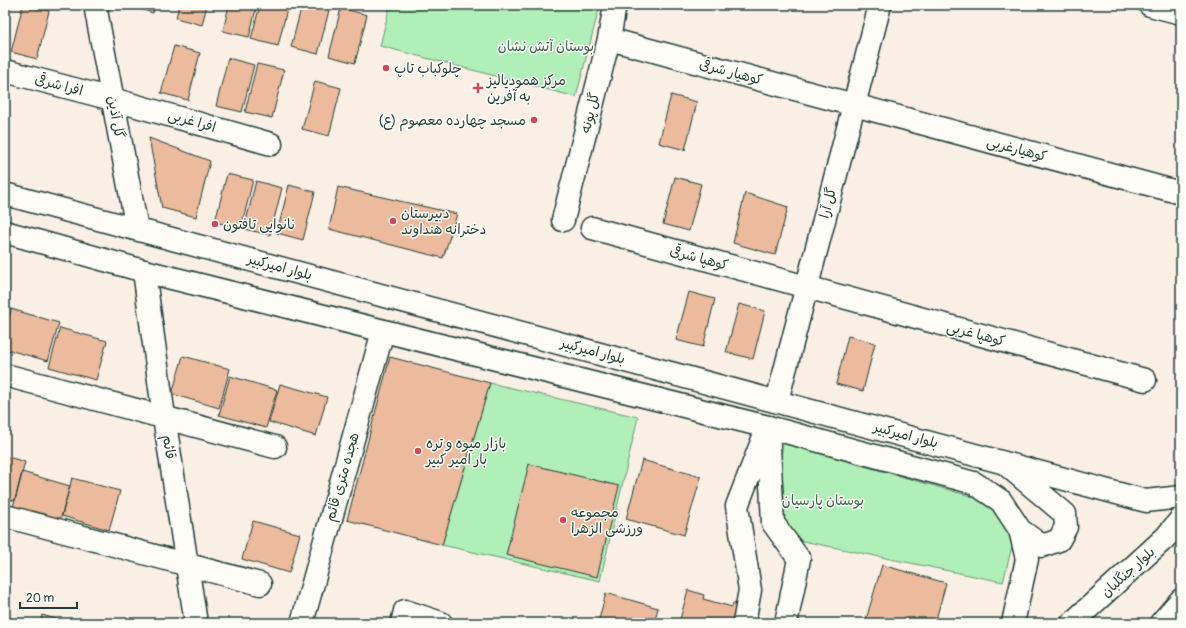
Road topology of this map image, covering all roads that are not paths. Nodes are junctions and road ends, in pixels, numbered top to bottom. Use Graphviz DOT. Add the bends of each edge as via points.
graph roads {
  1 [pos="95,5"];
  2 [pos="615,5"];
  3 [pos="880,5"];
  4 [pos="1150,5"];
  5 [pos="1181,13"];
  6 [pos="609,39"];
  7 [pos="5,71"];
  8 [pos="112,99"];
  9 [pos="854,105"];
  10 [pos="271,144"];
  11 [pos="1181,193"];
  12 [pos="5,194"];
  13 [pos="563,220"];
  14 [pos="592,228"];
  15 [pos="136,229"];
  16 [pos="5,232"];
  17 [pos="144,271"];
  18 [pos="807,287"];
  19 [pos="383,331"];
  20 [pos="5,375"];
  21 [pos="1145,380"];
  22 [pos="777,401"];
  23 [pos="164,417"];
  24 [pos="768,427"];
  25 [pos="275,447"];
  26 [pos="1004,462"];
  27 [pos="1181,497"];
  28 [pos="5,516"];
  29 [pos="1181,519"];
  30 [pos="1020,530"];
  31 [pos="186,564"];
  32 [pos="260,584"];
  33 [pos="1181,600"];
  34 [pos="1181,618"];
  35 [pos="196,623"];
  36 [pos="302,623"];
  37 [pos="402,623"];
  38 [pos="441,623"];
  39 [pos="744,623"];
  40 [pos="786,623"];
  41 [pos="1013,623"];
  42 [pos="1072,623"];
  43 [pos="1161,623"];
  44 [pos="1172,623"];
  1 -- 8 [label="street, گل آذین"];
  2 -- 6 [label="street, گل پونه"];
  3 -- 9 [label="street, گل آرا"];
  4 -- 5 [label="street"];
  6 -- 9 [label="street, کوهیار شرقی"];
  6 -- 13 [label="street, گل پونه"];
  7 -- 8 [label="street, افرا شرقی"];
  8 -- 10 [label="street, افرا غربی"];
  8 -- 15 [label="street, گل آذین"];
  9 -- 11 [label="street, کوهیارغربی"];
  9 -- 18 [label="street, گل آرا"];
  12 -- 15 [label="street, بلوار امیرکبیر"];
  14 -- 18 [label="street, کوهپا شرقی"];
  15 -- 22 [label="street, بلوار امیرکبیر"];
  16 -- 17 [label="street, بلوار امیرکبیر"];
  17 -- 19 [label="street, بلوار امیرکبیر"];
  17 -- 23 [label="street, قائم"];
  18 -- 21 [label="street, کوهپا غربی"];
  18 -- 22 [label="street, گل آرا"];
  19 -- 24 [label="street, بلوار امیرکبیر"];
  19 -- 36 [label="street, هجده متری قائم"];
  20 -- 23 [label="street"];
  22 -- 26 [label="street, بلوار امیرکبیر"];
  23 -- 25 [label="street"];
  23 -- 31 [label="street, قائم"];
  24 -- 30 [label="street, بلوار امیرکبیر" via="974,483 1001,501"];
  24 -- 39 [label="street" via="737,506 750,590"];
  24 -- 40 [label="street" via="773,523 799,559"];
  26 -- 27 [label="street, بلوار امیرکبیر" via="1146,501"];
  26 -- 30 [label="street" via="1065,514 1066,527 1059,540 1042,546"];
  28 -- 31 [label="street"];
  29 -- 42 [label="street, بلوار جنگلبان" via="1166,537"];
  30 -- 41 [label="street, بلوار امیرکبیر" via="1027,559"];
  31 -- 32 [label="street"];
  31 -- 35 [label="street, قائم"];
  33 -- 43 [label="street"];
  34 -- 44 [label="street"];
  37 -- 38 [label="street" via="405,612"];
}
